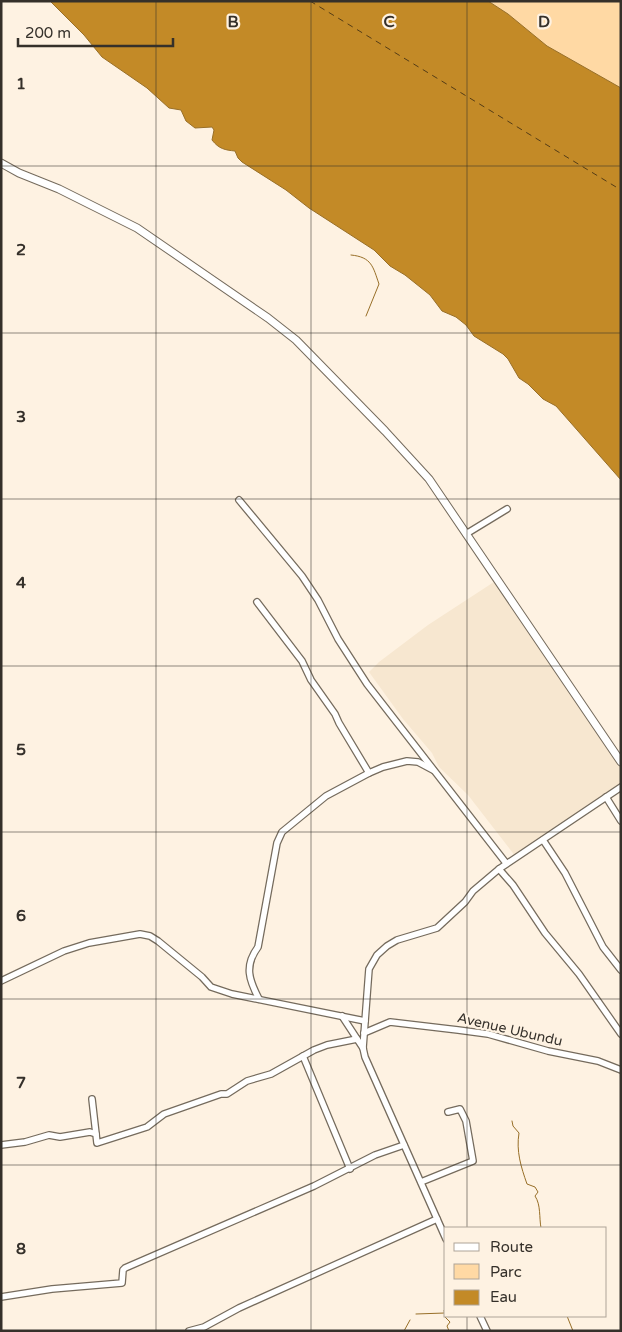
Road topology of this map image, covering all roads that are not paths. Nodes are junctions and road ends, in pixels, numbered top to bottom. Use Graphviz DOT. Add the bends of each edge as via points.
graph roads {
  1 [pos="1,162"];
  2 [pos="239,500"];
  3 [pos="507,509"];
  4 [pos="466,534"];
  5 [pos="257,602"];
  6 [pos="621,762"];
  7 [pos="434,770"];
  8 [pos="369,773"];
  9 [pos="621,786"];
  10 [pos="606,797"];
  11 [pos="621,820"];
  12 [pos="543,840"];
  13 [pos="506,863"];
  14 [pos="499,869"];
  15 [pos="621,970"];
  16 [pos="1,981"];
  17 [pos="259,999"];
  18 [pos="342,1016"];
  19 [pos="365,1021"];
  20 [pos="364,1033"];
  21 [pos="621,1034"];
  22 [pos="357,1039"];
  23 [pos="363,1048"];
  24 [pos="303,1056"];
  25 [pos="621,1070"];
  26 [pos="92,1099"];
  27 [pos="448,1112"];
  28 [pos="96,1134"];
  29 [pos="1,1145"];
  30 [pos="404,1145"];
  31 [pos="350,1168"];
  32 [pos="421,1182"];
  33 [pos="437,1219"];
  34 [pos="444,1235"];
  35 [pos="1,1296"];
  36 [pos="480,1317"];
  37 [pos="189,1331"];
  38 [pos="487,1331"];
  1 -- 4 [label="street" via="137,228 296,340 429,479"];
  2 -- 7 [label="street" via="302,576 355,666"];
  3 -- 4 [label="street"];
  4 -- 6 [label="street"];
  5 -- 8 [label="street" via="302,661"];
  7 -- 8 [label="street" via="408,761"];
  7 -- 13 [label="street"];
  8 -- 17 [label="street" via="326,796 282,832 277,843 258,948 249,969"];
  9 -- 10 [label="street"];
  10 -- 11 [label="street"];
  10 -- 12 [label="street"];
  12 -- 13 [label="street"];
  12 -- 15 [label="street" via="565,873 603,947"];
  13 -- 14 [label="street"];
  14 -- 19 [label="street" via="437,928 397,940 378,955 369,969"];
  14 -- 21 [label="street"];
  16 -- 17 [label="street" via="89,943 140,934 158,941 211,987"];
  17 -- 18 [label="street"];
  18 -- 19 [label="street"];
  18 -- 22 [label="street"];
  19 -- 20 [label="street"];
  20 -- 23 [label="street"];
  20 -- 25 [label="street, Avenue Ubundu" via="390,1022 488,1034 598,1061"];
  22 -- 23 [label="street"];
  22 -- 24 [label="street" via="327,1045"];
  23 -- 30 [label="street"];
  24 -- 28 [label="street" via="271,1074 247,1081 227,1094 164,1114 147,1127 97,1143"];
  24 -- 31 [label="street"];
  26 -- 28 [label="street"];
  27 -- 32 [label="street" via="460,1108 466,1121 473,1161"];
  28 -- 29 [label="street" via="49,1136"];
  30 -- 31 [label="street"];
  30 -- 32 [label="street"];
  31 -- 35 [label="street" via="125,1268 122,1283"];
  32 -- 33 [label="street"];
  33 -- 34 [label="street"];
  33 -- 37 [label="street" via="204,1327"];
  36 -- 38 [label="street"];
}
